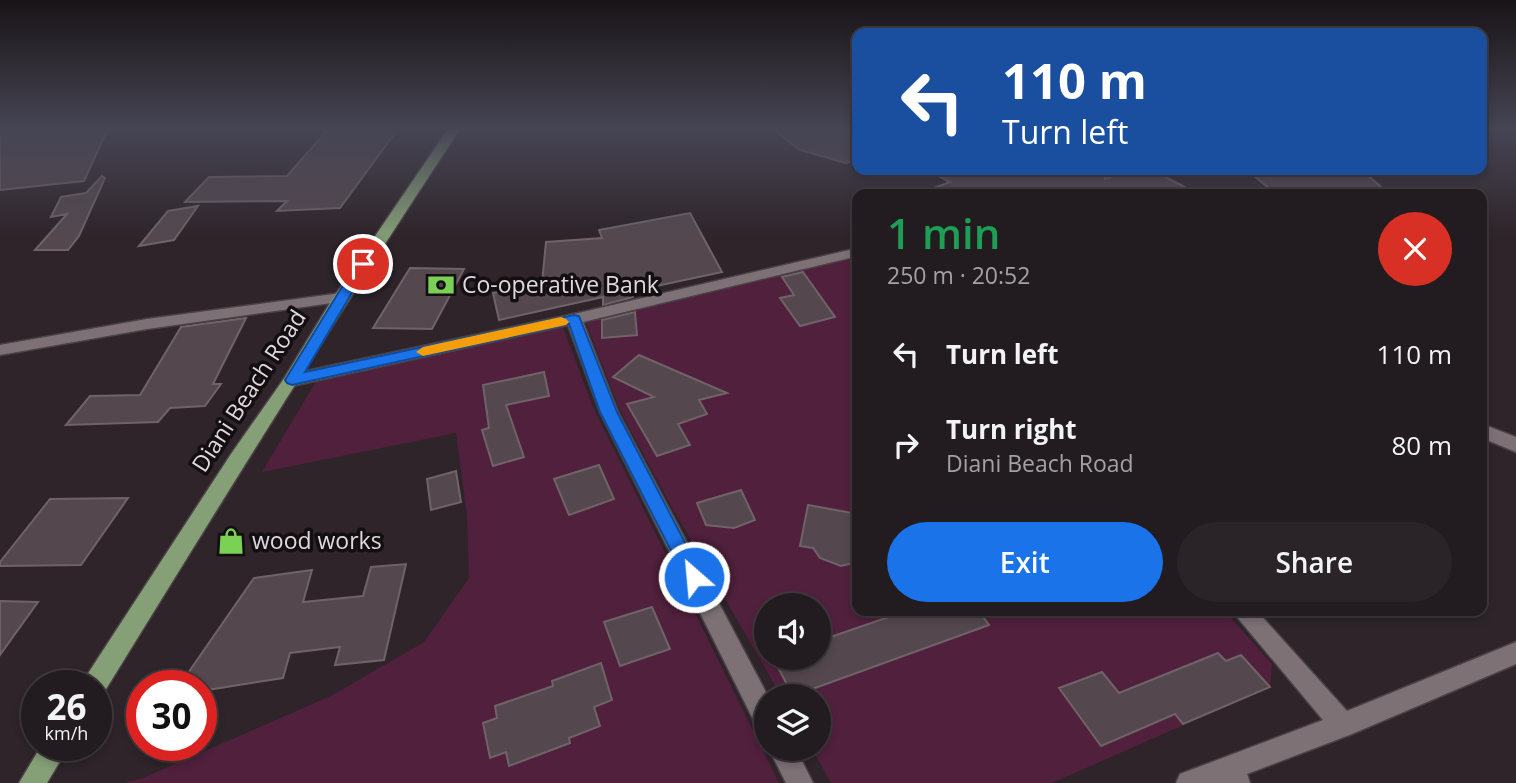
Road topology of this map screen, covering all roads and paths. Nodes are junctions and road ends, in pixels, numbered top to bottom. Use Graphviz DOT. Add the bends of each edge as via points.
graph roads {
  1 [pos="430,166"];
  2 [pos="852,252"];
  3 [pos="341,298"];
  4 [pos="574,319"];
  5 [pos="0,350"];
  6 [pos="292,380"];
  7 [pos="1487,432"];
  8 [pos="1516,445"];
  9 [pos="1247,616"];
  10 [pos="1516,653"];
  11 [pos="104,670"];
  12 [pos="754,695"];
  13 [pos="1343,725"];
  14 [pos="46,761"];
  15 [pos="788,761"];
  16 [pos="1232,776"];
  17 [pos="32,783"];
  18 [pos="800,783"];
  19 [pos="1189,783"];
  1 -- 3 [label="main road, Diani Beach Road"];
  2 -- 4 [label="street"];
  3 -- 5 [label="street" via="147,324"];
  3 -- 6 [label="main road, Diani Beach Road"];
  4 -- 6 [label="street"];
  4 -- 12 [label="street" via="608,412"];
  6 -- 11 [label="main road, Diani Beach Road"];
  7 -- 8 [label="street"];
  9 -- 13 [label="street"];
  10 -- 13 [label="street"];
  13 -- 16 [label="street"];
  14 -- 17 [label="main road"];
  15 -- 18 [label="street"];
  16 -- 19 [label="street"];
}
